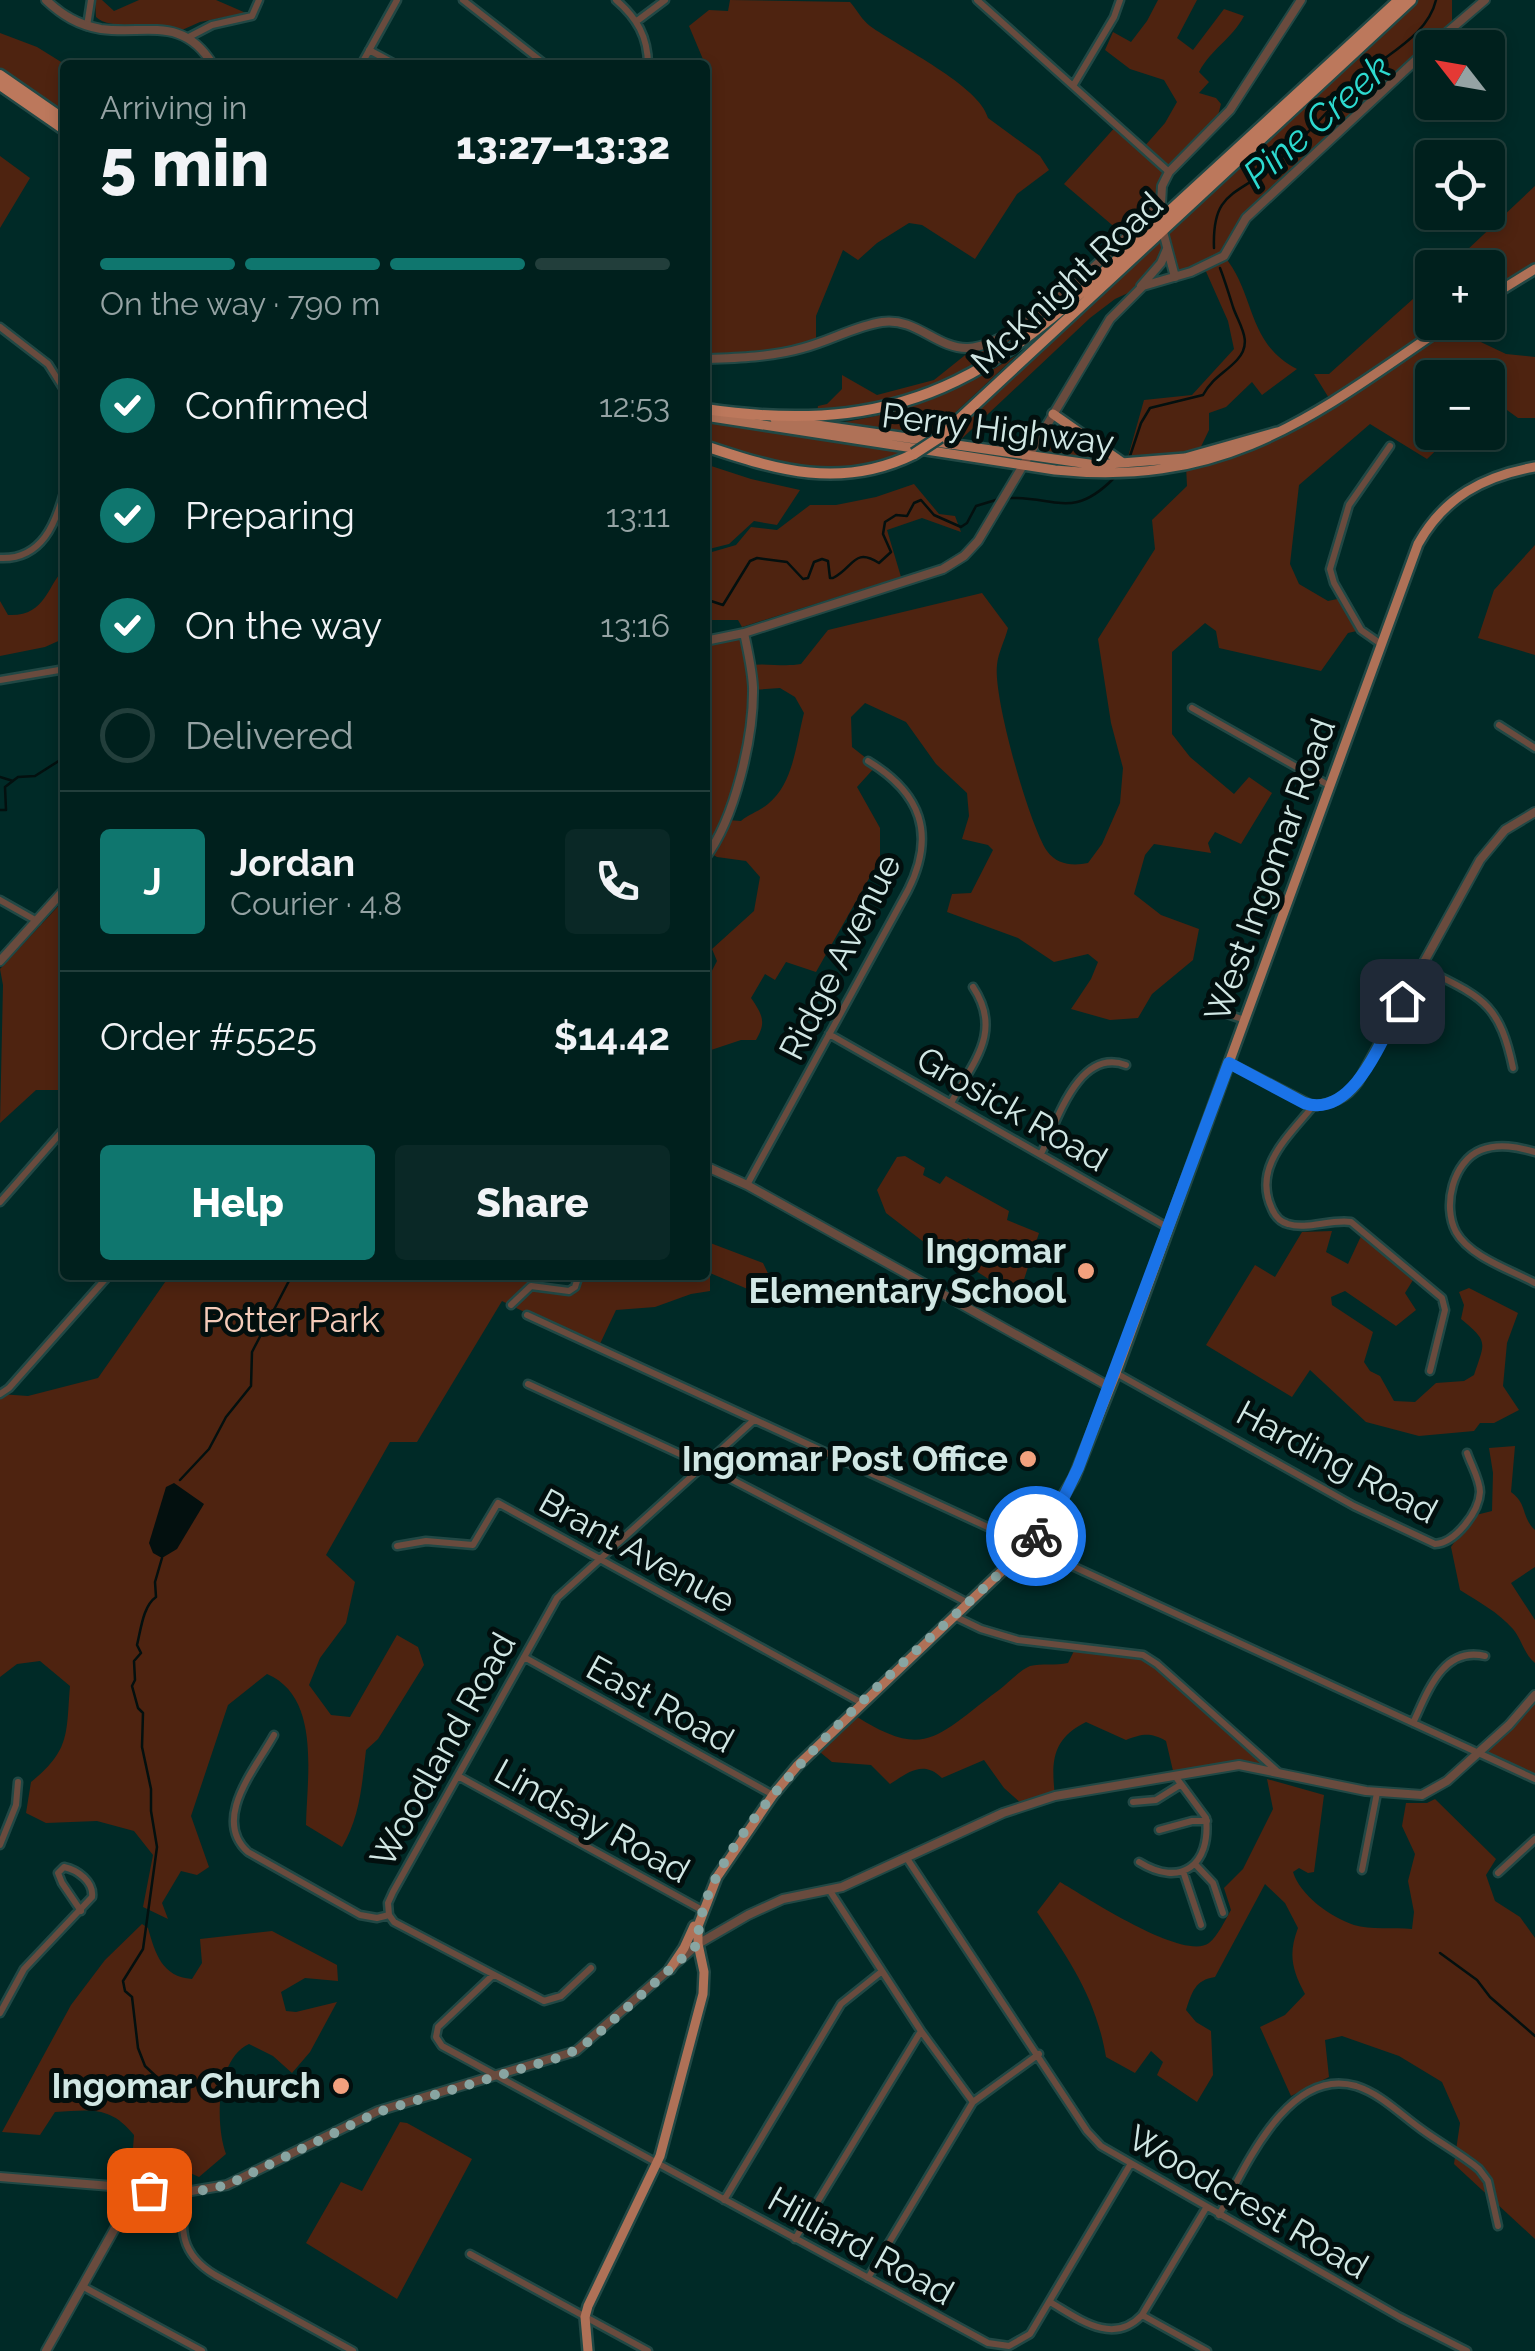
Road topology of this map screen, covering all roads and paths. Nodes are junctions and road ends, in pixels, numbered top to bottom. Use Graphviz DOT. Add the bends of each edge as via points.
graph roads {
  1 [pos="46,0"];
  2 [pos="91,0"];
  3 [pos="258,0"];
  4 [pos="397,0"];
  5 [pos="462,0"];
  6 [pos="616,0"];
  7 [pos="666,0"];
  8 [pos="979,0"];
  9 [pos="1120,0"];
  10 [pos="1302,0"];
  11 [pos="1398,0"];
  12 [pos="1412,0"];
  13 [pos="1486,0"];
  14 [pos="637,21"];
  15 [pos="87,26"];
  16 [pos="188,38"];
  17 [pos="369,50"];
  18 [pos="208,60"];
  19 [pos="363,60"];
  20 [pos="388,60"];
  21 [pos="540,60"];
  22 [pos="648,60"];
  23 [pos="0,75"];
  24 [pos="0,85"];
  25 [pos="1073,86"];
  26 [pos="60,117"];
  27 [pos="60,127"];
  28 [pos="1169,172"];
  29 [pos="1161,204"];
  30 [pos="1162,226"];
  31 [pos="1167,249"];
  32 [pos="1535,269"];
  33 [pos="1175,277"];
  34 [pos="1139,288"];
  35 [pos="1505,288"];
  36 [pos="0,327"];
  37 [pos="1425,340"];
  38 [pos="710,359"];
  39 [pos="60,383"];
  40 [pos="710,413"];
  41 [pos="710,414"];
  42 [pos="1054,414"];
  43 [pos="760,417"];
  44 [pos="1280,432"];
  45 [pos="1390,446"];
  46 [pos="710,448"];
  47 [pos="1026,461"];
  48 [pos="1126,464"];
  49 [pos="1535,466"];
  50 [pos="60,506"];
  51 [pos="0,558"];
  52 [pos="744,633"];
  53 [pos="710,639"];
  54 [pos="1381,644"];
  55 [pos="60,669"];
  56 [pos="0,680"];
  57 [pos="1192,708"];
  58 [pos="1499,724"];
  59 [pos="1535,748"];
  60 [pos="868,761"];
  61 [pos="1330,786"];
  62 [pos="1535,812"];
  63 [pos="710,849"];
  64 [pos="60,895"];
  65 [pos="0,900"];
  66 [pos="36,921"];
  67 [pos="0,962"];
  68 [pos="1421,966"];
  69 [pos="974,987"];
  70 [pos="1210,1008"];
  71 [pos="1245,1020"];
  72 [pos="830,1034"];
  73 [pos="1229,1063"];
  74 [pos="1126,1065"];
  75 [pos="1513,1068"];
  76 [pos="950,1103"];
  77 [pos="1313,1106"];
  78 [pos="60,1134"];
  79 [pos="1535,1152"];
  80 [pos="1041,1154"];
  81 [pos="710,1168"];
  82 [pos="747,1184"];
  83 [pos="0,1202"];
  84 [pos="1169,1228"];
  85 [pos="105,1280"];
  86 [pos="577,1280"];
  87 [pos="1535,1282"];
  88 [pos="511,1305"];
  89 [pos="526,1315"];
  90 [pos="1116,1372"];
  91 [pos="1430,1372"];
  92 [pos="528,1384"];
  93 [pos="1110,1387"];
  94 [pos="0,1394"];
  95 [pos="754,1420"];
  96 [pos="1467,1454"];
  97 [pos="706,1466"];
  98 [pos="1028,1545"];
  99 [pos="397,1546"];
  100 [pos="600,1560"];
  101 [pos="968,1603"];
  102 [pos="954,1616"];
  103 [pos="1486,1656"];
  104 [pos="524,1657"];
  105 [pos="1535,1696"];
  106 [pos="862,1703"];
  107 [pos="1414,1723"];
  108 [pos="274,1734"];
  109 [pos="1478,1753"];
  110 [pos="1276,1771"];
  111 [pos="1174,1775"];
  112 [pos="458,1776"];
  113 [pos="1535,1779"];
  114 [pos="18,1782"];
  115 [pos="1180,1785"];
  116 [pos="1378,1793"];
  117 [pos="772,1795"];
  118 [pos="1133,1802"];
  119 [pos="1206,1822"];
  120 [pos="1159,1830"];
  121 [pos="1535,1839"];
  122 [pos="0,1844"];
  123 [pos="906,1857"];
  124 [pos="1140,1862"];
  125 [pos="1194,1864"];
  126 [pos="1362,1870"];
  127 [pos="1183,1871"];
  128 [pos="1498,1873"];
  129 [pos="830,1891"];
  130 [pos="702,1910"];
  131 [pos="81,1911"];
  132 [pos="1223,1913"];
  133 [pos="388,1915"];
  134 [pos="1201,1925"];
  135 [pos="698,1944"];
  136 [pos="591,1968"];
  137 [pos="670,1969"];
  138 [pos="881,1972"];
  139 [pos="493,1975"];
  140 [pos="0,2013"];
  141 [pos="920,2031"];
  142 [pos="1038,2054"];
  143 [pos="497,2077"];
  144 [pos="973,2102"];
  145 [pos="657,2164"];
  146 [pos="1130,2165"];
  147 [pos="0,2177"];
  148 [pos="137,2188"];
  149 [pos="185,2192"];
  150 [pos="724,2200"];
  151 [pos="1206,2208"];
  152 [pos="1219,2215"];
  153 [pos="1498,2226"];
  154 [pos="795,2239"];
  155 [pos="470,2254"];
  156 [pos="868,2278"];
  157 [pos="81,2285"];
  158 [pos="1050,2302"];
  159 [pos="1142,2315"];
  160 [pos="586,2318"];
  161 [pos="1010,2349"];
  162 [pos="46,2351"];
  163 [pos="202,2351"];
  164 [pos="352,2351"];
  165 [pos="588,2351"];
  166 [pos="648,2351"];
  167 [pos="1206,2351"];
  168 [pos="1468,2351"];
  1 -- 15 [label="street"];
  2 -- 15 [label="street"];
  3 -- 16 [label="street" via="252,16"];
  4 -- 17 [label="street"];
  5 -- 21 [label="street"];
  6 -- 14 [label="street"];
  7 -- 14 [label="street"];
  8 -- 25 [label="street"];
  9 -- 25 [label="street"];
  10 -- 28 [label="street" via="1230,110"];
  11 -- 30 [label="highway, McKnight Road"];
  12 -- 30 [label="highway, McKnight Road"];
  13 -- 33 [label="street" via="1246,218 1224,256"];
  14 -- 22 [label="street"];
  15 -- 16 [label="street" via="166,29"];
  16 -- 18 [label="street"];
  17 -- 19 [label="street"];
  17 -- 20 [label="street"];
  23 -- 26 [label="highway"];
  24 -- 27 [label="highway"];
  25 -- 28 [label="street"];
  28 -- 29 [label="street"];
  29 -- 30 [label="street"];
  29 -- 38 [label="street" via="1052,302 994,341 960,348 914,325 888,321 803,348"];
  30 -- 31 [label="street"];
  30 -- 43 [label="highway, McKnight Road" via="1046,325 957,382 870,411"];
  30 -- 46 [label="highway, McKnight Road, bridge" via="940,437 914,454 864,472 819,476"];
  31 -- 33 [label="street"];
  31 -- 34 [label="street"];
  32 -- 35 [label="main road"];
  33 -- 34 [label="street"];
  34 -- 42 [label="street" via="1110,319"];
  36 -- 39 [label="street" via="48,364"];
  37 -- 44 [label="main road, Perry Highway"];
  40 -- 43 [label="highway, Perry Highway"];
  41 -- 47 [label="main road, Perry Highway"];
  42 -- 47 [label="street"];
  42 -- 48 [label="main road"];
  43 -- 47 [label="main road, Perry Highway"];
  44 -- 47 [label="main road, Perry Highway" via="1227,455 1157,470 1096,473"];
  44 -- 48 [label="main road, Perry Highway" via="1185,458"];
  45 -- 54 [label="street" via="1349,505 1330,569 1361,630"];
  47 -- 48 [label="main road, Perry Highway"];
  47 -- 52 [label="street" via="968,553 948,567"];
  49 -- 54 [label="main road, West Ingomar Road" via="1478,483 1436,516 1418,544"];
  50 -- 51 [label="street" via="47,536 23,555"];
  52 -- 53 [label="street"];
  52 -- 63 [label="street" via="753,690 748,731 726,820"];
  54 -- 61 [label="main road, West Ingomar Road"];
  55 -- 56 [label="street"];
  57 -- 61 [label="street"];
  58 -- 59 [label="street"];
  60 -- 72 [label="street, Ridge Avenue" via="913,802 922,856"];
  61 -- 71 [label="main road, West Ingomar Road"];
  62 -- 68 [label="street" via="1490,846"];
  64 -- 66 [label="street"];
  65 -- 66 [label="street"];
  66 -- 67 [label="street"];
  68 -- 75 [label="street" via="1495,1013"];
  68 -- 77 [label="street" via="1353,1089"];
  69 -- 76 [label="street" via="988,1028"];
  70 -- 71 [label="street"];
  71 -- 73 [label="main road, West Ingomar Road"];
  72 -- 76 [label="street, Grosick Road"];
  72 -- 82 [label="street, Ridge Avenue"];
  73 -- 77 [label="street"];
  73 -- 84 [label="main road, West Ingomar Road"];
  74 -- 80 [label="street" via="1106,1062 1087,1071"];
  76 -- 80 [label="street, Grosick Road"];
  77 -- 91 [label="street" via="1273,1156 1266,1187 1271,1208 1292,1226 1350,1222 1442,1298"];
  78 -- 83 [label="street"];
  79 -- 87 [label="street" via="1485,1148 1469,1156 1450,1190 1456,1232 1469,1247"];
  80 -- 84 [label="street, Grosick Road"];
  81 -- 82 [label="street"];
  82 -- 93 [label="street"];
  84 -- 90 [label="main road, West Ingomar Road"];
  85 -- 94 [label="street"];
  86 -- 88 [label="street" via="568,1292 531,1286"];
  89 -- 95 [label="street"];
  90 -- 93 [label="main road, West Ingomar Road"];
  90 -- 96 [label="street, Harding Road" via="1435,1544 1456,1534 1479,1498"];
  92 -- 97 [label="street"];
  93 -- 98 [label="main road, West Ingomar Road" via="1068,1491"];
  95 -- 97 [label="street, Woodland Road"];
  95 -- 98 [label="street"];
  97 -- 100 [label="street, Woodland Road"];
  97 -- 101 [label="street"];
  98 -- 101 [label="main road, West Ingomar Road"];
  98 -- 107 [label="street"];
  99 -- 100 [label="street, Brant Avenue" via="473,1545 498,1503"];
  100 -- 104 [label="street, Woodland Road" via="556,1598"];
  100 -- 106 [label="street, Brant Avenue"];
  101 -- 102 [label="main road, West Ingomar Road"];
  102 -- 106 [label="main road, West Ingomar Road"];
  102 -- 110 [label="street" via="1018,1640 1149,1658"];
  103 -- 107 [label="street" via="1452,1659"];
  104 -- 112 [label="street, Woodland Road"];
  104 -- 117 [label="street, East Road"];
  105 -- 109 [label="street"];
  106 -- 117 [label="main road, West Ingomar Road"];
  107 -- 109 [label="street"];
  108 -- 133 [label="street" via="233,1811 237,1841 360,1915"];
  109 -- 113 [label="street"];
  109 -- 116 [label="street" via="1428,1793"];
  110 -- 111 [label="street" via="1239,1765"];
  110 -- 116 [label="street"];
  111 -- 115 [label="street"];
  111 -- 123 [label="street" via="1043,1799"];
  112 -- 130 [label="street, Lindsay Road"];
  112 -- 133 [label="street, Woodland Road" via="388,1903"];
  114 -- 122 [label="street"];
  115 -- 118 [label="street" via="1156,1800"];
  115 -- 119 [label="street"];
  116 -- 126 [label="street"];
  117 -- 130 [label="main road, West Ingomar Road"];
  119 -- 120 [label="street"];
  119 -- 125 [label="street" via="1206,1842"];
  121 -- 128 [label="street"];
  123 -- 129 [label="street"];
  123 -- 142 [label="street, Woodcrest Road"];
  124 -- 127 [label="street" via="1160,1872"];
  125 -- 127 [label="street"];
  125 -- 132 [label="street" via="1213,1884"];
  127 -- 134 [label="street"];
  129 -- 135 [label="street" via="775,1902"];
  129 -- 138 [label="street"];
  130 -- 135 [label="main road, West Ingomar Road"];
  130 -- 137 [label="main road"];
  131 -- 131 [label="street" via="92,1888 64,1867 58,1873"];
  131 -- 140 [label="street" via="24,1969"];
  133 -- 139 [label="street, Woodland Road"];
  135 -- 137 [label="street"];
  135 -- 145 [label="main road, West Ingomar Road" via="703,1994"];
  136 -- 139 [label="street, Woodland Road" via="550,2002"];
  137 -- 143 [label="street" via="584,2046"];
  138 -- 141 [label="street"];
  138 -- 150 [label="street" via="835,2012"];
  139 -- 143 [label="street" via="436,2033 442,2046"];
  141 -- 144 [label="street"];
  141 -- 154 [label="street"];
  142 -- 144 [label="street"];
  142 -- 146 [label="street, Woodcrest Road" via="1087,2131"];
  143 -- 145 [label="street, Hilliard Road"];
  143 -- 149 [label="street" via="378,2112 227,2185"];
  144 -- 156 [label="street"];
  145 -- 150 [label="street, Hilliard Road"];
  145 -- 160 [label="main road, West Ingomar Road"];
  146 -- 151 [label="street, Woodcrest Road"];
  146 -- 158 [label="street, Hilliard Road"];
  147 -- 148 [label="street"];
  148 -- 149 [label="street"];
  148 -- 157 [label="street"];
  149 -- 164 [label="street" via="183,2232 194,2260"];
  150 -- 154 [label="street, Hilliard Road"];
  151 -- 152 [label="street, Woodcrest Road"];
  151 -- 159 [label="street"];
  152 -- 153 [label="street" via="1276,2119 1305,2094 1335,2083 1380,2098 1479,2169"];
  152 -- 168 [label="street, Woodcrest Road"];
  154 -- 156 [label="street, Hilliard Road"];
  155 -- 160 [label="street"];
  156 -- 161 [label="street, Hilliard Road" via="980,2340"];
  157 -- 162 [label="street"];
  157 -- 163 [label="street"];
  158 -- 159 [label="street" via="1104,2330 1126,2327"];
  158 -- 161 [label="street, Hilliard Road" via="1030,2334"];
  159 -- 167 [label="street"];
  160 -- 165 [label="main road"];
  160 -- 166 [label="street"];
}
